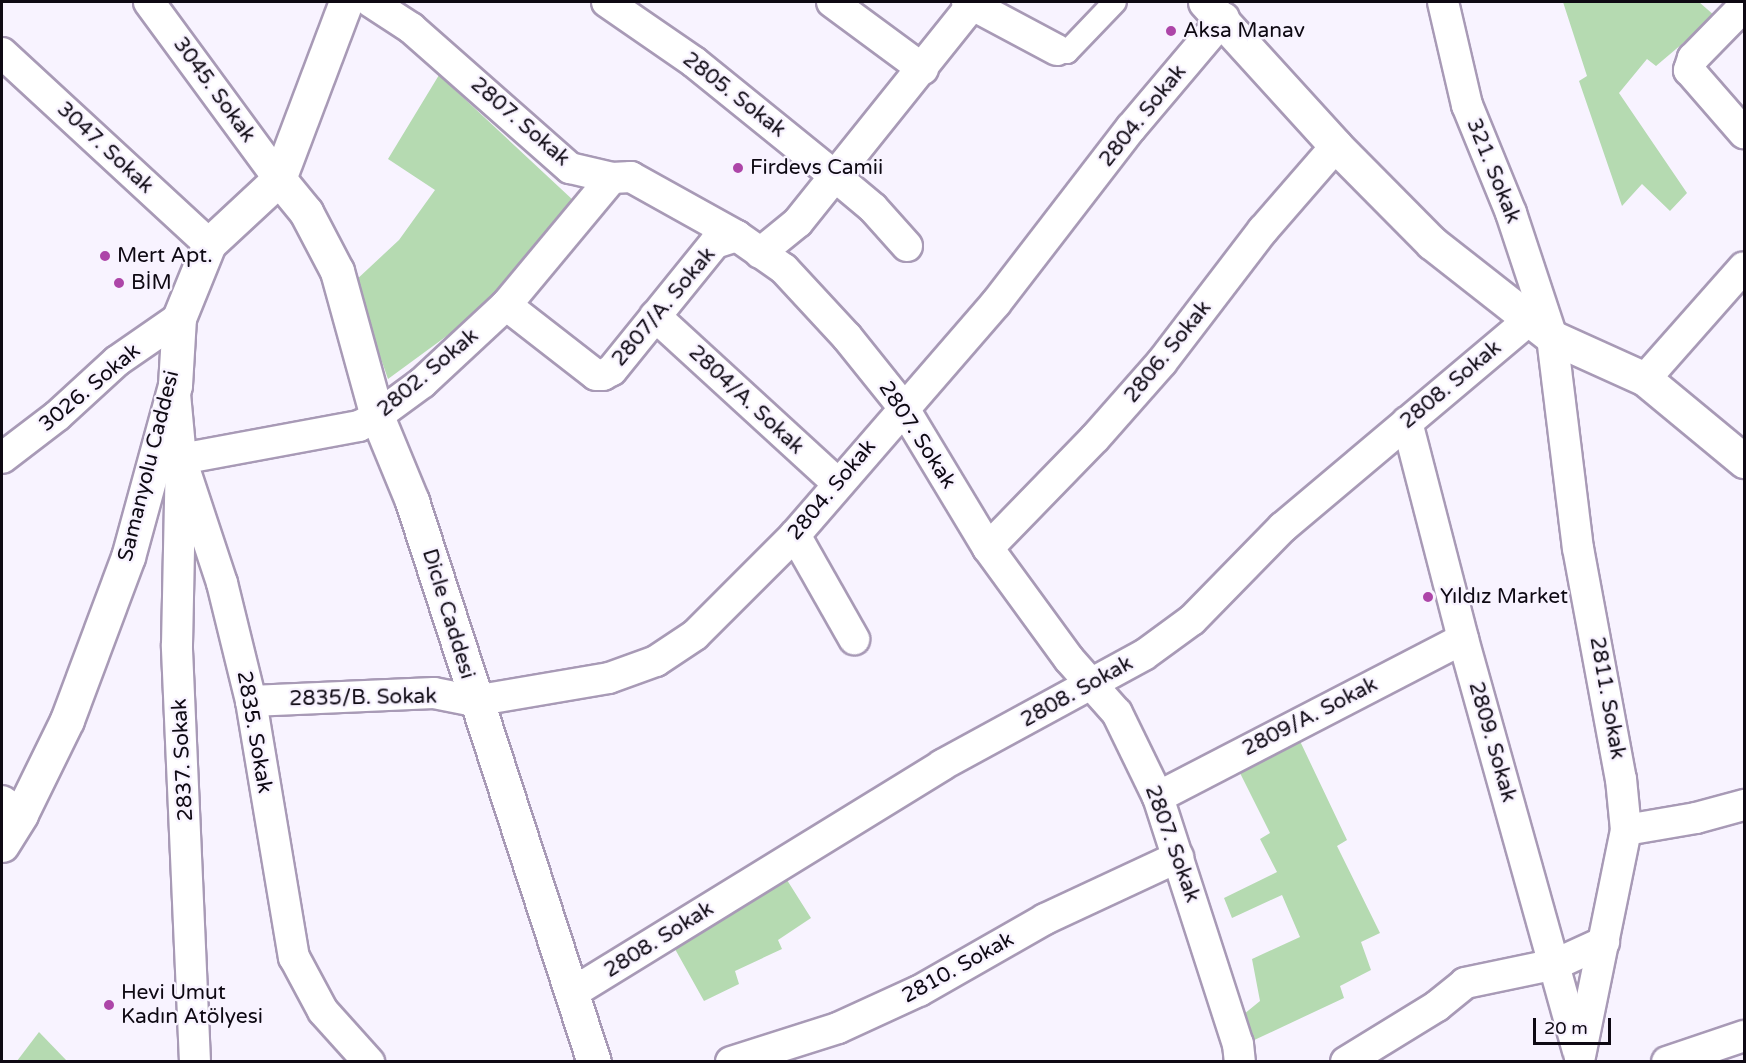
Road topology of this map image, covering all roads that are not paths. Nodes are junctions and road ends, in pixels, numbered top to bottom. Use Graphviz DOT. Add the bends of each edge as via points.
graph roads {
  1 [pos="149,2"];
  2 [pos="346,2"];
  3 [pos="371,2"];
  4 [pos="607,2"];
  5 [pos="832,2"];
  6 [pos="1115,2"];
  7 [pos="1443,2"];
  8 [pos="969,3"];
  9 [pos="1744,6"];
  10 [pos="1219,9"];
  11 [pos="1057,50"];
  12 [pos="2,53"];
  13 [pos="923,69"];
  14 [pos="1744,133"];
  15 [pos="1336,146"];
  16 [pos="836,177"];
  17 [pos="612,178"];
  18 [pos="279,179"];
  19 [pos="209,244"];
  20 [pos="748,244"];
  21 [pos="907,246"];
  22 [pos="1744,267"];
  23 [pos="506,305"];
  24 [pos="655,316"];
  25 [pos="179,318"];
  26 [pos="1541,328"];
  27 [pos="1645,379"];
  28 [pos="175,385"];
  29 [pos="903,407"];
  30 [pos="377,416"];
  31 [pos="1407,422"];
  32 [pos="2,458"];
  33 [pos="182,459"];
  34 [pos="1744,461"];
  35 [pos="837,483"];
  36 [pos="795,535"];
  37 [pos="988,548"];
  38 [pos="854,639"];
  39 [pos="1463,639"];
  40 [pos="1093,685"];
  41 [pos="251,701"];
  42 [pos="474,701"];
  43 [pos="1158,797"];
  44 [pos="1744,806"];
  45 [pos="11,808"];
  46 [pos="1626,830"];
  47 [pos="2,845"];
  48 [pos="1178,858"];
  49 [pos="1604,942"];
  50 [pos="1556,964"];
  51 [pos="572,993"];
  52 [pos="1744,1035"];
  53 [pos="1580,1059"];
  54 [pos="195,1062"];
  55 [pos="369,1062"];
  56 [pos="594,1062"];
  57 [pos="731,1062"];
  58 [pos="1240,1062"];
  59 [pos="1346,1062"];
  60 [pos="1667,1062"];
  1 -- 18 [label="street, 3045. Sokak"];
  2 -- 18 [label="street, Samanyolu Caddesi"];
  3 -- 17 [label="street, 2807. Sokak" via="411,28 570,168"];
  4 -- 16 [label="street, 2805. Sokak" via="694,62"];
  5 -- 13 [label="street"];
  6 -- 11 [label="street" via="1067,52"];
  7 -- 26 [label="street, 321. Sokak" via="1467,105 1511,213"];
  8 -- 11 [label="street"];
  8 -- 13 [label="street, 2807/A. Sokak"];
  9 -- 14 [label="street" via="1693,58 1689,70"];
  10 -- 15 [label="street"];
  10 -- 29 [label="street, 2804. Sokak" via="996,303"];
  12 -- 19 [label="street, 3047. Sokak"];
  13 -- 16 [label="street, 2807/A. Sokak"];
  15 -- 26 [label="street" via="1432,243"];
  15 -- 37 [label="street, 2806. Sokak" via="1263,230 1155,370"];
  16 -- 20 [label="street, 2807/A. Sokak" via="784,237"];
  16 -- 21 [label="street, 2805. Sokak" via="899,233"];
  17 -- 20 [label="street, 2807. Sokak" via="631,177"];
  17 -- 23 [label="street, 2802. Sokak"];
  18 -- 19 [label="street, Samanyolu Caddesi"];
  18 -- 30 [label="street, Dicle Caddesi" via="306,212 337,271"];
  19 -- 25 [label="street, Samanyolu Caddesi"];
  20 -- 24 [label="street, 2807/A. Sokak" via="715,243"];
  20 -- 29 [label="street, 2807. Sokak" via="792,278"];
  22 -- 27 [label="street"];
  23 -- 24 [label="street, 2807/A. Sokak" via="596,375 612,370"];
  23 -- 30 [label="street, 2802. Sokak" via="422,383"];
  24 -- 35 [label="street, 2804/A. Sokak"];
  25 -- 28 [label="street, Samanyolu Caddesi"];
  25 -- 32 [label="street, 3026. Sokak" via="117,361 57,416"];
  26 -- 27 [label="street"];
  26 -- 31 [label="street, 2808. Sokak"];
  26 -- 46 [label="street, 2811. Sokak" via="1578,548 1611,712"];
  27 -- 34 [label="street"];
  28 -- 33 [label="street, 2835. Sokak"];
  28 -- 45 [label="street, Samanyolu Caddesi" via="128,557 67,720"];
  29 -- 35 [label="street, 2804. Sokak"];
  29 -- 37 [label="street, 2807. Sokak"];
  30 -- 33 [label="street, 2802. Sokak" via="359,426"];
  30 -- 42 [label="street, Dicle Caddesi" via="412,501"];
  31 -- 39 [label="street, 2809. Sokak"];
  31 -- 40 [label="street, 2808. Sokak" via="1283,527 1192,620"];
  33 -- 41 [label="street, 2835. Sokak" via="222,583"];
  33 -- 54 [label="street, 2837. Sokak" via="177,645"];
  35 -- 36 [label="street, 2804. Sokak"];
  36 -- 38 [label="street"];
  36 -- 42 [label="street, 2804. Sokak" via="695,634 656,661 609,678"];
  37 -- 40 [label="street, 2807. Sokak" via="1069,659"];
  39 -- 43 [label="street, 2809/A. Sokak"];
  39 -- 50 [label="street, 2809. Sokak"];
  40 -- 43 [label="street, 2807. Sokak" via="1118,713"];
  40 -- 51 [label="street, 2808. Sokak" via="942,765"];
  41 -- 42 [label="street, 2835/B. Sokak" via="435,693"];
  41 -- 55 [label="street, 2835. Sokak" via="294,957 323,1011"];
  42 -- 51 [label="street, Dicle Caddesi"];
  43 -- 48 [label="street, 2807. Sokak"];
  44 -- 46 [label="street" via="1696,819"];
  45 -- 47 [label="street, Samanyolu Caddesi"];
  46 -- 49 [label="street, 2811. Sokak"];
  48 -- 57 [label="street, 2810. Sokak" via="1045,919 919,992 838,1028"];
  48 -- 58 [label="street, 2807. Sokak" via="1238,1044"];
  49 -- 50 [label="street"];
  49 -- 53 [label="street, 2811. Sokak"];
  50 -- 53 [label="street, 2809. Sokak"];
  50 -- 59 [label="street" via="1465,983 1437,1006"];
  51 -- 56 [label="street, Dicle Caddesi"];
  52 -- 60 [label="street"];
}
